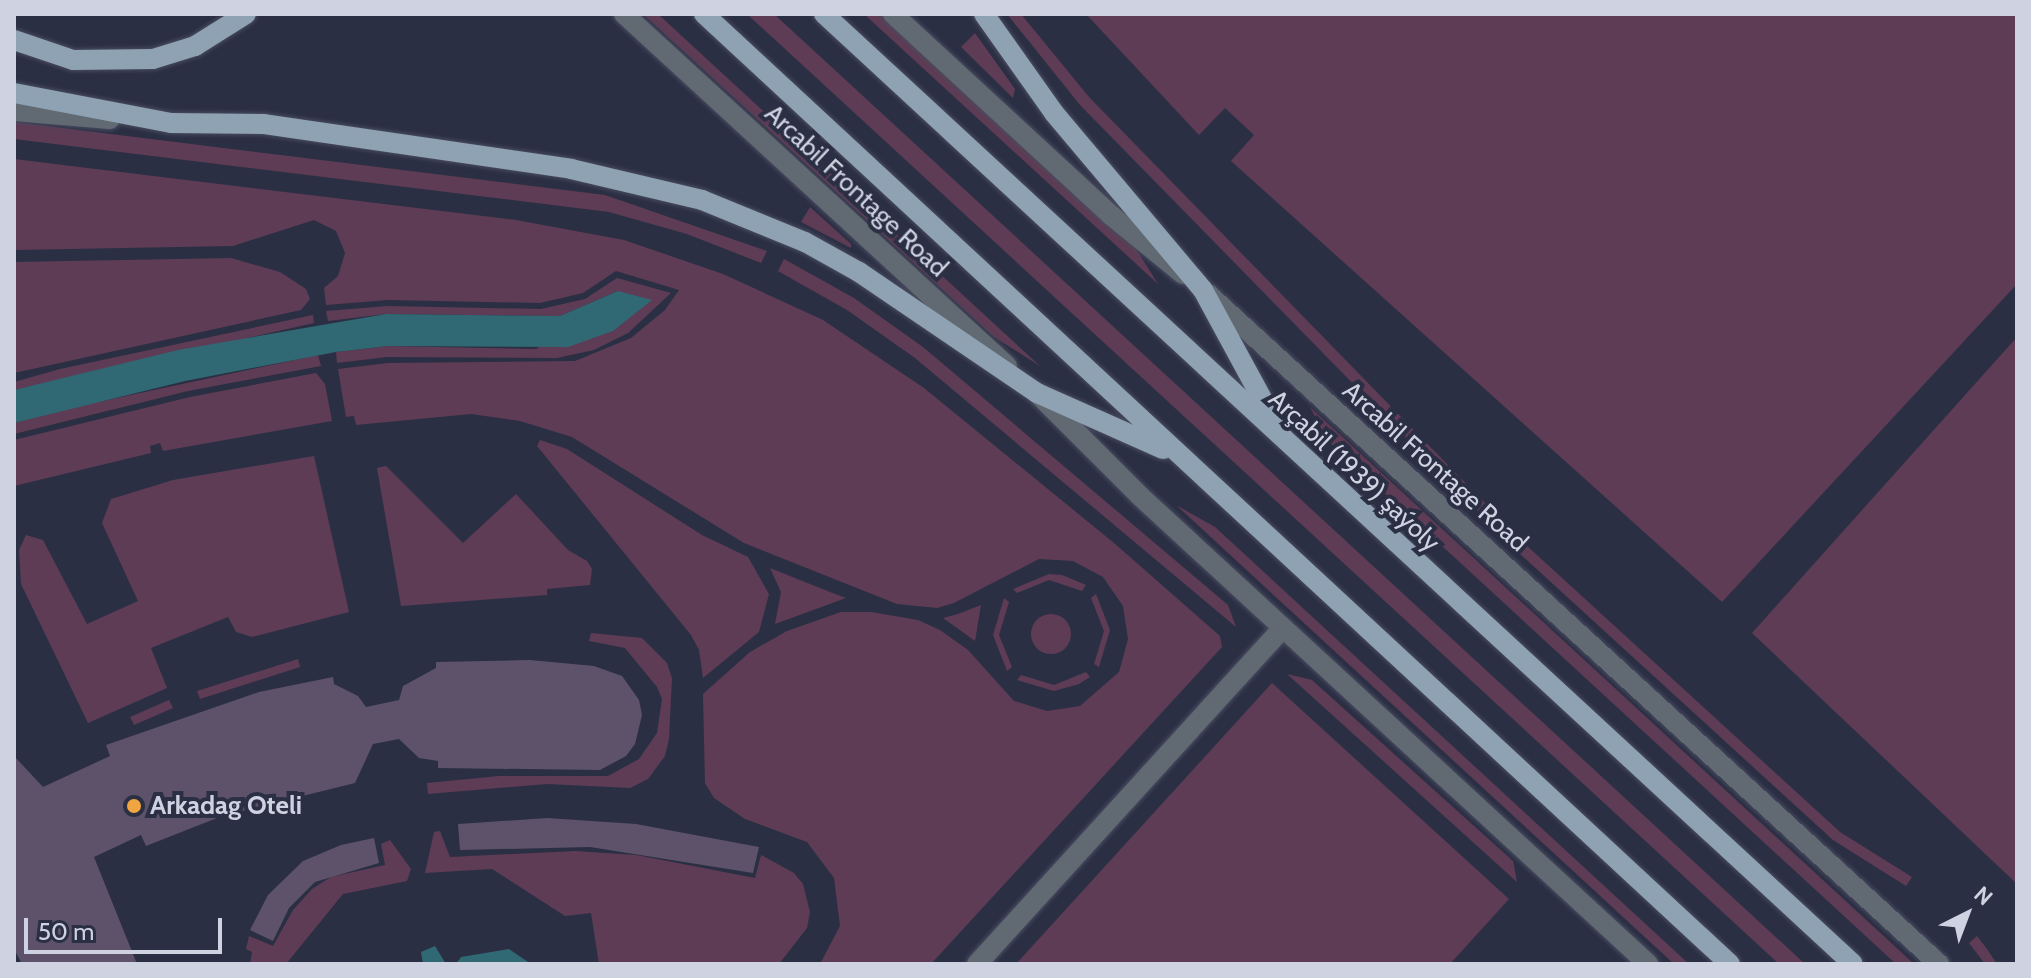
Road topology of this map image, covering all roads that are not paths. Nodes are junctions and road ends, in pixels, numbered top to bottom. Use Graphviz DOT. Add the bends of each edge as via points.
graph roads {
  1 [pos="246,14"];
  2 [pos="624,14"];
  3 [pos="704,14"];
  4 [pos="824,14"];
  5 [pos="893,14"];
  6 [pos="984,14"];
  7 [pos="14,40"];
  8 [pos="14,93"];
  9 [pos="14,111"];
  10 [pos="171,123"];
  11 [pos="1203,290"];
  12 [pos="1037,393"];
  13 [pos="1288,446"];
  14 [pos="1180,456"];
  15 [pos="1282,629"];
  16 [pos="977,964"];
  17 [pos="1648,964"];
  18 [pos="1730,964"];
  19 [pos="1853,964"];
  20 [pos="1939,964"];
  1 -- 7 [label="main road" via="195,46 153,59 73,60"];
  2 -- 12 [label="street, Arcabil Frontage Road"];
  3 -- 14 [label="main road"];
  4 -- 13 [label="main road, Arçabil (1939) şaýoly"];
  5 -- 11 [label="street, Arcabil Frontage Road" via="1112,216"];
  6 -- 11 [label="main road" via="1054,113"];
  8 -- 10 [label="main road"];
  9 -- 10 [label="street"];
  10 -- 12 [label="main road" via="295,128 595,173 702,200 805,242 859,272"];
  11 -- 13 [label="main road"];
  11 -- 20 [label="street, Arcabil Frontage Road"];
  12 -- 14 [label="main road"];
  12 -- 15 [label="street, Arcabil Frontage Road"];
  13 -- 19 [label="main road, Arçabil (1939) şaýoly"];
  14 -- 18 [label="main road"];
  15 -- 16 [label="street"];
  15 -- 17 [label="street, Arcabil Frontage Road"];
}
